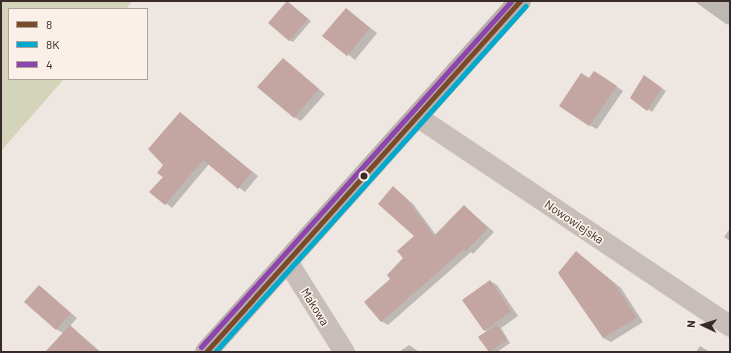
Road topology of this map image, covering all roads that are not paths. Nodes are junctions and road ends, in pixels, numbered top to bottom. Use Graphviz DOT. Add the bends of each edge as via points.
graph roads {
  1 [pos="520,1"];
  2 [pos="418,117"];
  3 [pos="287,262"];
  4 [pos="730,326"];
  5 [pos="206,352"];
  6 [pos="344,352"];
  1 -- 2 [label="street"];
  2 -- 3 [label="street"];
  2 -- 4 [label="street, Nowowiejska"];
  3 -- 5 [label="street"];
  3 -- 6 [label="street, Makowa"];
}
